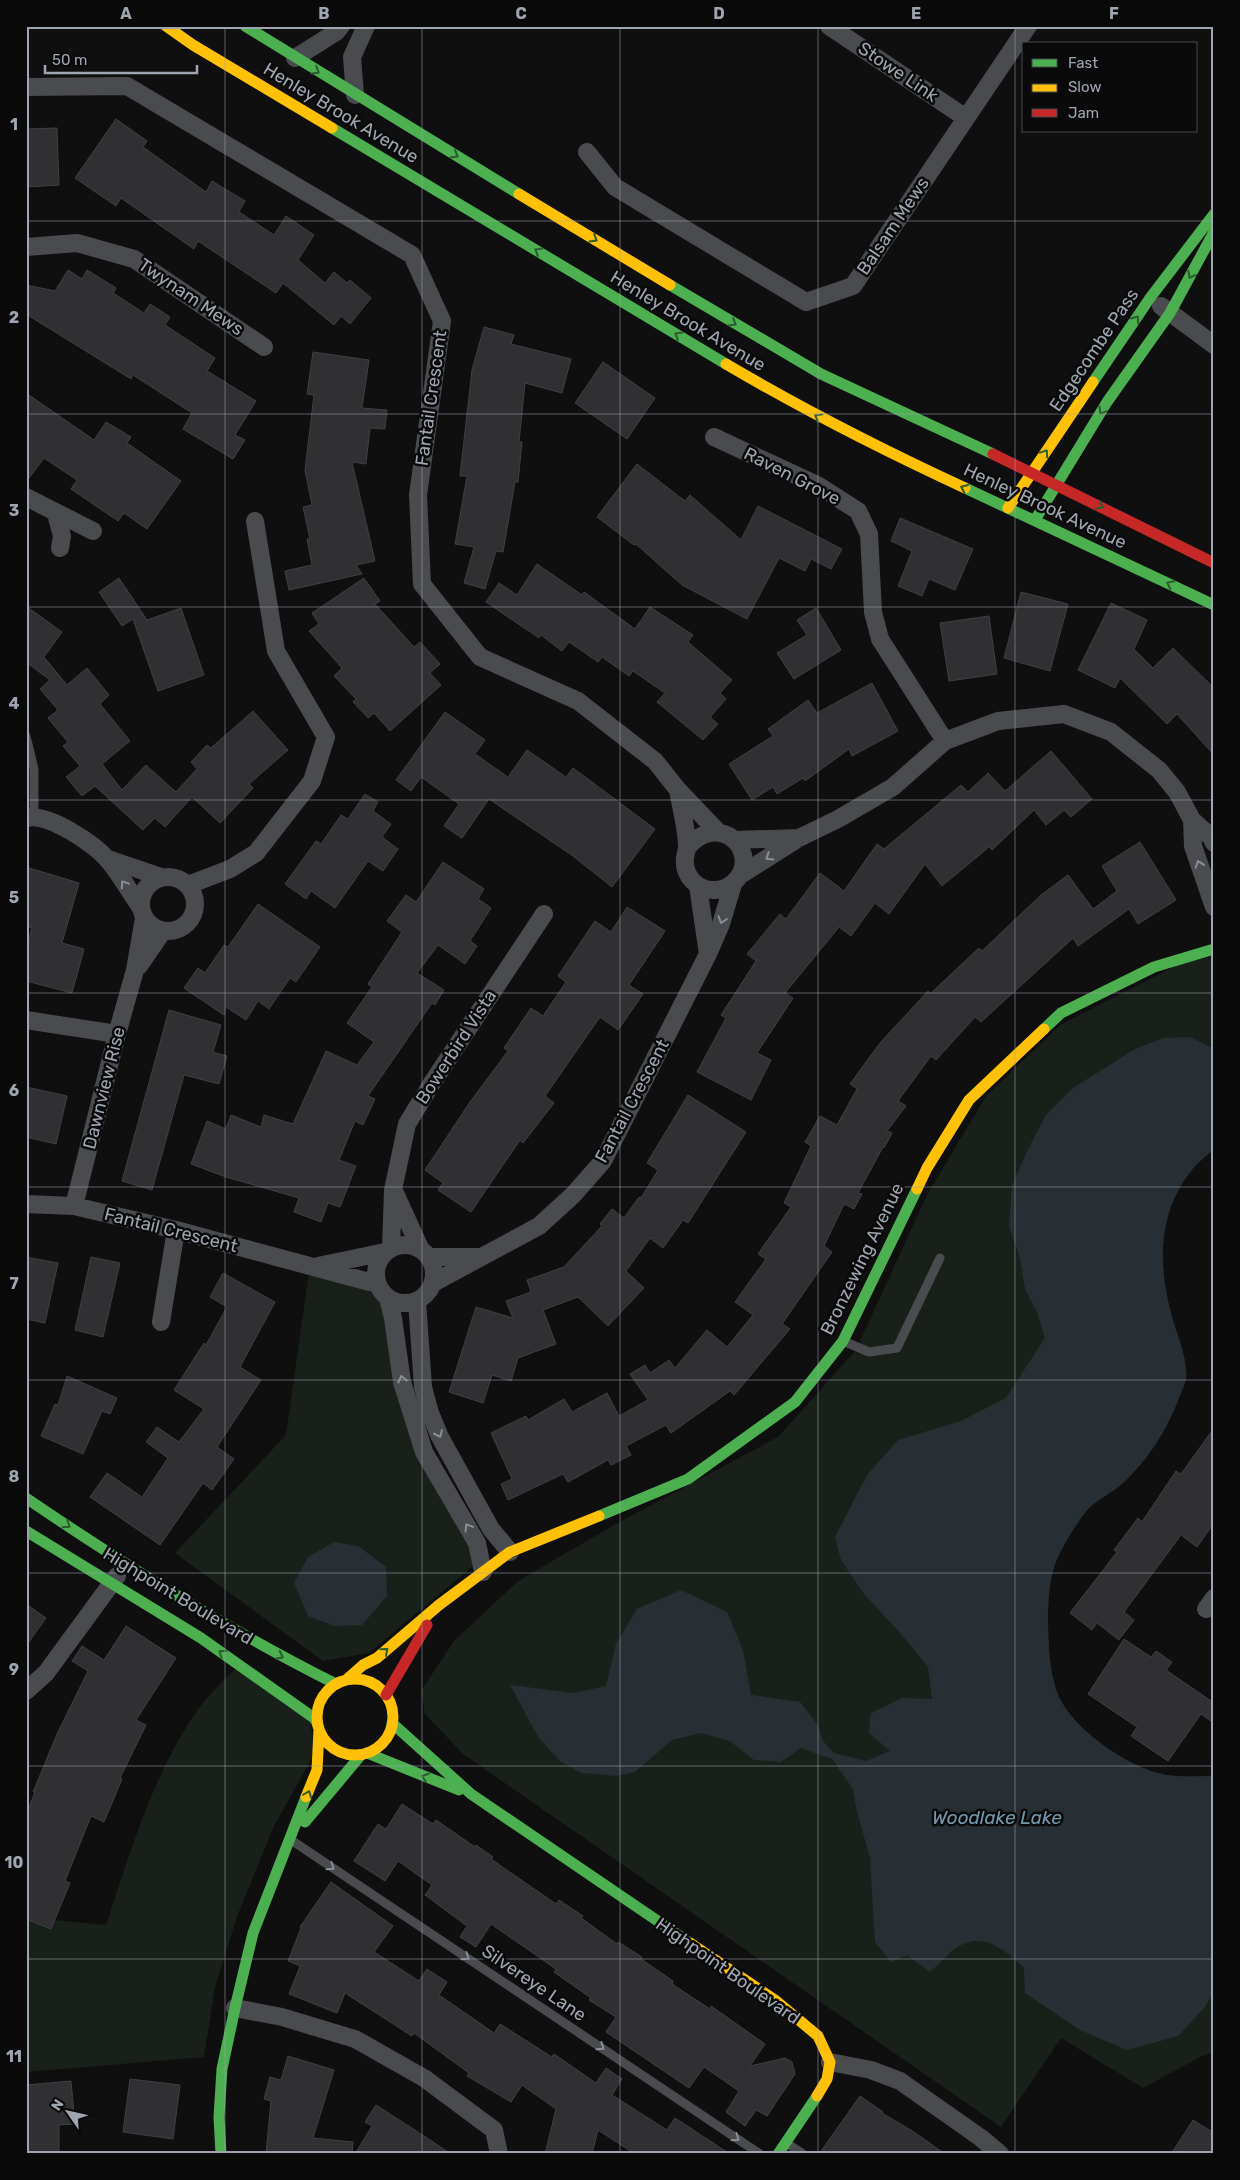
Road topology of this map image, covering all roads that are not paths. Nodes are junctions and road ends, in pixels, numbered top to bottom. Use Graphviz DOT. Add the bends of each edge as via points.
graph roads {
  1 [pos="166,26"];
  2 [pos="245,26"];
  3 [pos="341,26"];
  4 [pos="366,26"];
  5 [pos="830,26"];
  6 [pos="1028,26"];
  7 [pos="295,58"];
  8 [pos="26,87"];
  9 [pos="355,95"];
  10 [pos="966,118"];
  11 [pos="587,152"];
  12 [pos="1214,214"];
  13 [pos="1214,232"];
  14 [pos="26,247"];
  15 [pos="1150,298"];
  16 [pos="1170,313"];
  17 [pos="1214,344"];
  18 [pos="264,347"];
  19 [pos="714,437"];
  20 [pos="1032,472"];
  21 [pos="1057,484"];
  22 [pos="26,497"];
  23 [pos="1008,508"];
  24 [pos="56,514"];
  25 [pos="1035,520"];
  26 [pos="255,521"];
  27 [pos="92,531"];
  28 [pos="60,548"];
  29 [pos="1214,563"];
  30 [pos="1214,605"];
  31 [pos="26,736"];
  32 [pos="946,741"];
  33 [pos="678,790"];
  34 [pos="30,817"];
  35 [pos="1192,820"];
  36 [pos="718,832"];
  37 [pos="799,838"];
  38 [pos="734,840"];
  39 [pos="1214,843"];
  40 [pos="687,848"];
  41 [pos="108,859"];
  42 [pos="230,869"];
  43 [pos="161,877"];
  44 [pos="736,880"];
  45 [pos="188,885"];
  46 [pos="698,886"];
  47 [pos="196,903"];
  48 [pos="1214,907"];
  49 [pos="143,913"];
  50 [pos="544,914"];
  51 [pos="163,932"];
  52 [pos="1214,949"];
  53 [pos="708,954"];
  54 [pos="136,970"];
  55 [pos="26,1020"];
  56 [pos="117,1034"];
  57 [pos="393,1190"];
  58 [pos="26,1204"];
  59 [pos="74,1206"];
  60 [pos="176,1230"];
  61 [pos="388,1250"];
  62 [pos="425,1253"];
  63 [pos="480,1257"];
  64 [pos="940,1258"];
  65 [pos="315,1266"];
  66 [pos="433,1283"];
  67 [pos="382,1291"];
  68 [pos="417,1301"];
  69 [pos="161,1322"];
  70 [pos="843,1341"];
  71 [pos="26,1498"];
  72 [pos="26,1531"];
  73 [pos="510,1552"];
  74 [pos="125,1565"];
  75 [pos="483,1572"];
  76 [pos="112,1583"];
  77 [pos="439,1605"];
  78 [pos="341,1682"];
  79 [pos="27,1694"];
  80 [pos="386,1695"];
  81 [pos="392,1723"];
  82 [pos="318,1727"];
  83 [pos="364,1754"];
  84 [pos="471,1794"];
  85 [pos="290,1840"];
  86 [pos="234,2008"];
  87 [pos="830,2062"];
  88 [pos="981,2138"];
  89 [pos="786,2142"];
  90 [pos="221,2154"];
  91 [pos="499,2154"];
  92 [pos="760,2154"];
  93 [pos="778,2154"];
  94 [pos="803,2154"];
  95 [pos="1000,2154"];
  96 [pos="1012,2154"];
  23 -- 1 [label="street, Henley Brook Avenue, one-way" via="853,436 783,398"];
  2 -- 7 [label="street, Henley Brook Avenue"];
  3 -- 7 [label="street"];
  4 -- 9 [label="street" via="352,57"];
  5 -- 10 [label="street, Stowe Link"];
  6 -- 10 [label="street, Balsam Mews"];
  7 -- 9 [label="street, Henley Brook Avenue, one-way"];
  8 -- 33 [label="street, Fantail Crescent" via="127,86 412,255 442,321 418,496 422,584 480,658 578,701 655,761"];
  9 -- 20 [label="street, Henley Brook Avenue, one-way" via="821,374"];
  10 -- 11 [label="street, Balsam Mews" via="853,286 806,302 615,187"];
  12 -- 15 [label="street, Edgecombe Pass"];
  13 -- 16 [label="street, one-way"];
  14 -- 18 [label="street, Twynam Mews" via="77,243 134,259"];
  15 -- 16 [label="street"];
  20 -- 15 [label="street, Edgecombe Pass, one-way"];
  16 -- 17 [label="street"];
  16 -- 21 [label="street, one-way" via="1107,402"];
  19 -- 32 [label="street, Raven Grove" via="819,486 858,512 870,534 873,612 880,639"];
  20 -- 21 [label="street, Henley Brook Avenue"];
  20 -- 23 [label="street, Edgecombe Pass"];
  21 -- 25 [label="street"];
  21 -- 29 [label="street, Henley Brook Avenue, one-way"];
  22 -- 24 [label="street"];
  23 -- 25 [label="street, Henley Brook Avenue"];
  24 -- 27 [label="street"];
  24 -- 28 [label="street" via="62,536"];
  30 -- 25 [label="street, Henley Brook Avenue, one-way"];
  26 -- 42 [label="street" via="276,651 326,737 312,781 256,852"];
  31 -- 34 [label="lane" via="34,769"];
  32 -- 35 [label="street" via="998,720 1064,714 1111,732 1159,770 1178,792"];
  32 -- 37 [label="street" via="893,787 838,820"];
  33 -- 36 [label="street, Fantail Crescent"];
  33 -- 40 [label="street, Fantail Crescent"];
  34 -- 41 [label="street" via="63,825"];
  35 -- 39 [label="street"];
  48 -- 35 [label="street, one-way" via="1193,846"];
  36 -- 38 [label="street"];
  36 -- 40 [label="street" via="706,833"];
  37 -- 38 [label="street"];
  37 -- 44 [label="street, one-way"];
  38 -- 44 [label="street" via="743,857"];
  40 -- 46 [label="street" via="685,869"];
  41 -- 43 [label="street"];
  49 -- 41 [label="street, one-way"];
  42 -- 45 [label="street"];
  42 -- 47 [label="street"];
  43 -- 45 [label="street" via="180,879"];
  43 -- 49 [label="street" via="145,889 141,898"];
  44 -- 46 [label="street" via="722,890"];
  44 -- 53 [label="street, Fantail Crescent, one-way"];
  45 -- 47 [label="street"];
  46 -- 53 [label="street"];
  47 -- 51 [label="street" via="190,922 173,932"];
  49 -- 51 [label="street" via="152,927"];
  49 -- 54 [label="street, Dawnview Rise"];
  50 -- 57 [label="street, Bowerbird Vista" via="406,1124"];
  51 -- 54 [label="street, Dawnview Rise"];
  52 -- 70 [label="street, Bronzewing Avenue" via="1154,967 1061,1014 969,1100 927,1168"];
  53 -- 63 [label="street, Fantail Crescent" via="603,1161 573,1196 539,1226"];
  54 -- 56 [label="street, Dawnview Rise"];
  55 -- 56 [label="street"];
  56 -- 59 [label="street, Dawnview Rise"];
  57 -- 61 [label="street, Bowerbird Vista"];
  57 -- 62 [label="street"];
  58 -- 59 [label="street, Fantail Crescent"];
  59 -- 60 [label="street, Fantail Crescent"];
  60 -- 65 [label="street, Fantail Crescent"];
  60 -- 69 [label="street"];
  61 -- 62 [label="street" via="401,1244 411,1245"];
  61 -- 65 [label="street, Fantail Crescent"];
  61 -- 67 [label="street" via="376,1267"];
  62 -- 63 [label="street, Fantail Crescent"];
  62 -- 66 [label="street" via="434,1274"];
  63 -- 66 [label="street, Fantail Crescent"];
  64 -- 70 [label="lane" via="897,1348 869,1352"];
  65 -- 67 [label="street, Fantail Crescent"];
  66 -- 68 [label="street"];
  67 -- 68 [label="street" via="397,1302"];
  75 -- 67 [label="street, one-way" via="477,1543 424,1452 402,1382 393,1318"];
  68 -- 73 [label="street, one-way" via="423,1388 430,1413 491,1529"];
  70 -- 73 [label="street, Bronzewing Avenue" via="796,1402 688,1479"];
  71 -- 74 [label="street, Highpoint Boulevard, one-way"];
  72 -- 76 [label="street, Highpoint Boulevard"];
  73 -- 75 [label="street, Bronzewing Avenue"];
  74 -- 76 [label="street"];
  74 -- 78 [label="street, Highpoint Boulevard, one-way" via="263,1648"];
  75 -- 77 [label="street, Bronzewing Avenue"];
  76 -- 79 [label="street"];
  82 -- 76 [label="street, Highpoint Boulevard, one-way" via="314,1718 201,1638"];
  78 -- 77 [label="street, Bronzewing Avenue, one-way" via="377,1658"];
  77 -- 80 [label="street, Bronzewing Avenue"];
  78 -- 80 [label="street" via="369,1681"];
  78 -- 82 [label="street" via="320,1700"];
  80 -- 81 [label="street" via="393,1714"];
  81 -- 83 [label="street" via="384,1742"];
  81 -- 84 [label="street, Highpoint Boulevard"];
  82 -- 83 [label="street" via="324,1740 340,1753"];
  85 -- 82 [label="street, one-way" via="317,1770"];
  84 -- 83 [label="street, Highpoint Boulevard, one-way"];
  83 -- 85 [label="street"];
  84 -- 87 [label="street, Highpoint Boulevard" via="775,2000 818,2036"];
  85 -- 86 [label="street" via="253,1933"];
  85 -- 92 [label="lane, Silvereye Lane, one-way"];
  86 -- 90 [label="street" via="222,2069"];
  86 -- 91 [label="street" via="282,2017 355,2039 424,2078 494,2130"];
  87 -- 88 [label="street" via="871,2070 900,2081"];
  87 -- 89 [label="street" via="824,2086"];
  88 -- 95 [label="street"];
  88 -- 96 [label="street"];
  89 -- 93 [label="street"];
  89 -- 94 [label="lane"];
}
